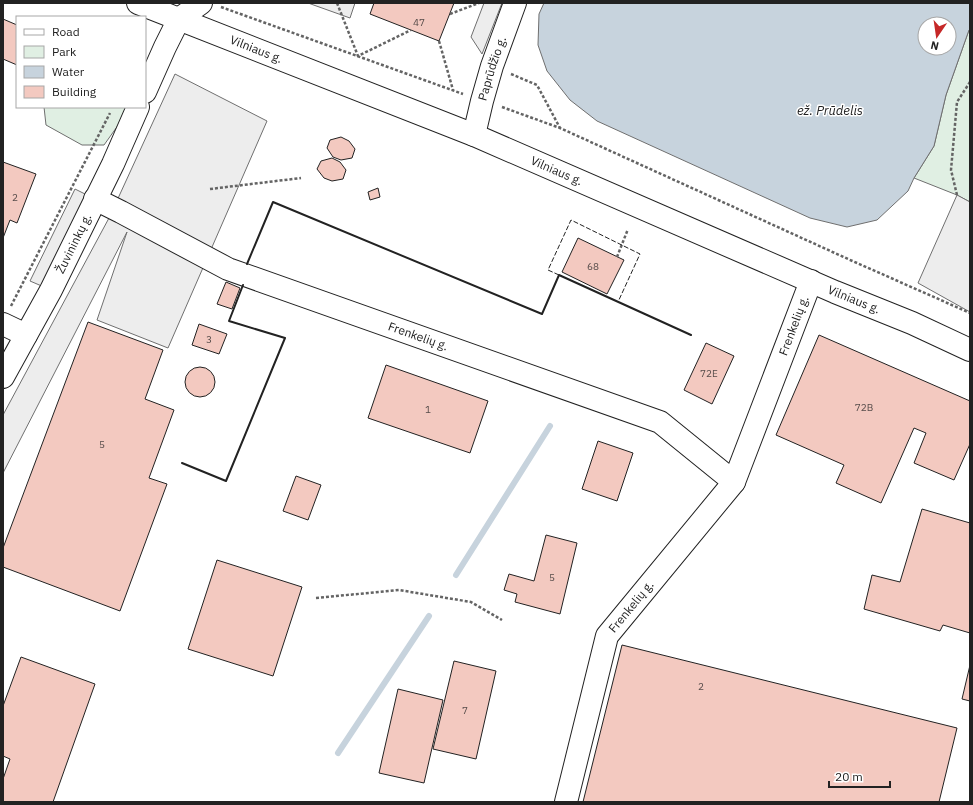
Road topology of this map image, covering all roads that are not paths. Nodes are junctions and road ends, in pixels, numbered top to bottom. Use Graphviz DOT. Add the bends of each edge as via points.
graph roads {
  1 [pos="138,3"];
  2 [pos="515,3"];
  3 [pos="209,4"];
  4 [pos="179,19"];
  5 [pos="146,90"];
  6 [pos="138,108"];
  7 [pos="474,135"];
  8 [pos="95,199"];
  9 [pos="811,281"];
  10 [pos="7,316"];
  11 [pos="26,335"];
  12 [pos="970,350"];
  13 [pos="3,377"];
  14 [pos="734,482"];
  15 [pos="566,802"];
  1 -- 4 [label="main road, Vilniaus g."];
  2 -- 7 [label="main road, Paprūdžio g." via="492,66"];
  3 -- 4 [label="main road"];
  4 -- 5 [label="main road"];
  4 -- 7 [label="main road, Vilniaus g."];
  6 -- 8 [label="main road, Žuvininkų g."];
  7 -- 9 [label="main road, Vilniaus g."];
  8 -- 11 [label="main road, Žuvininkų g."];
  8 -- 14 [label="main road, Frenkelių g." via="228,269 660,422"];
  9 -- 12 [label="main road, Vilniaus g."];
  9 -- 14 [label="main road, Frenkelių g."];
  10 -- 11 [label="main road"];
  11 -- 13 [label="main road, Žuvininkų g."];
  14 -- 15 [label="main road, Frenkelių g." via="607,636"];
}
